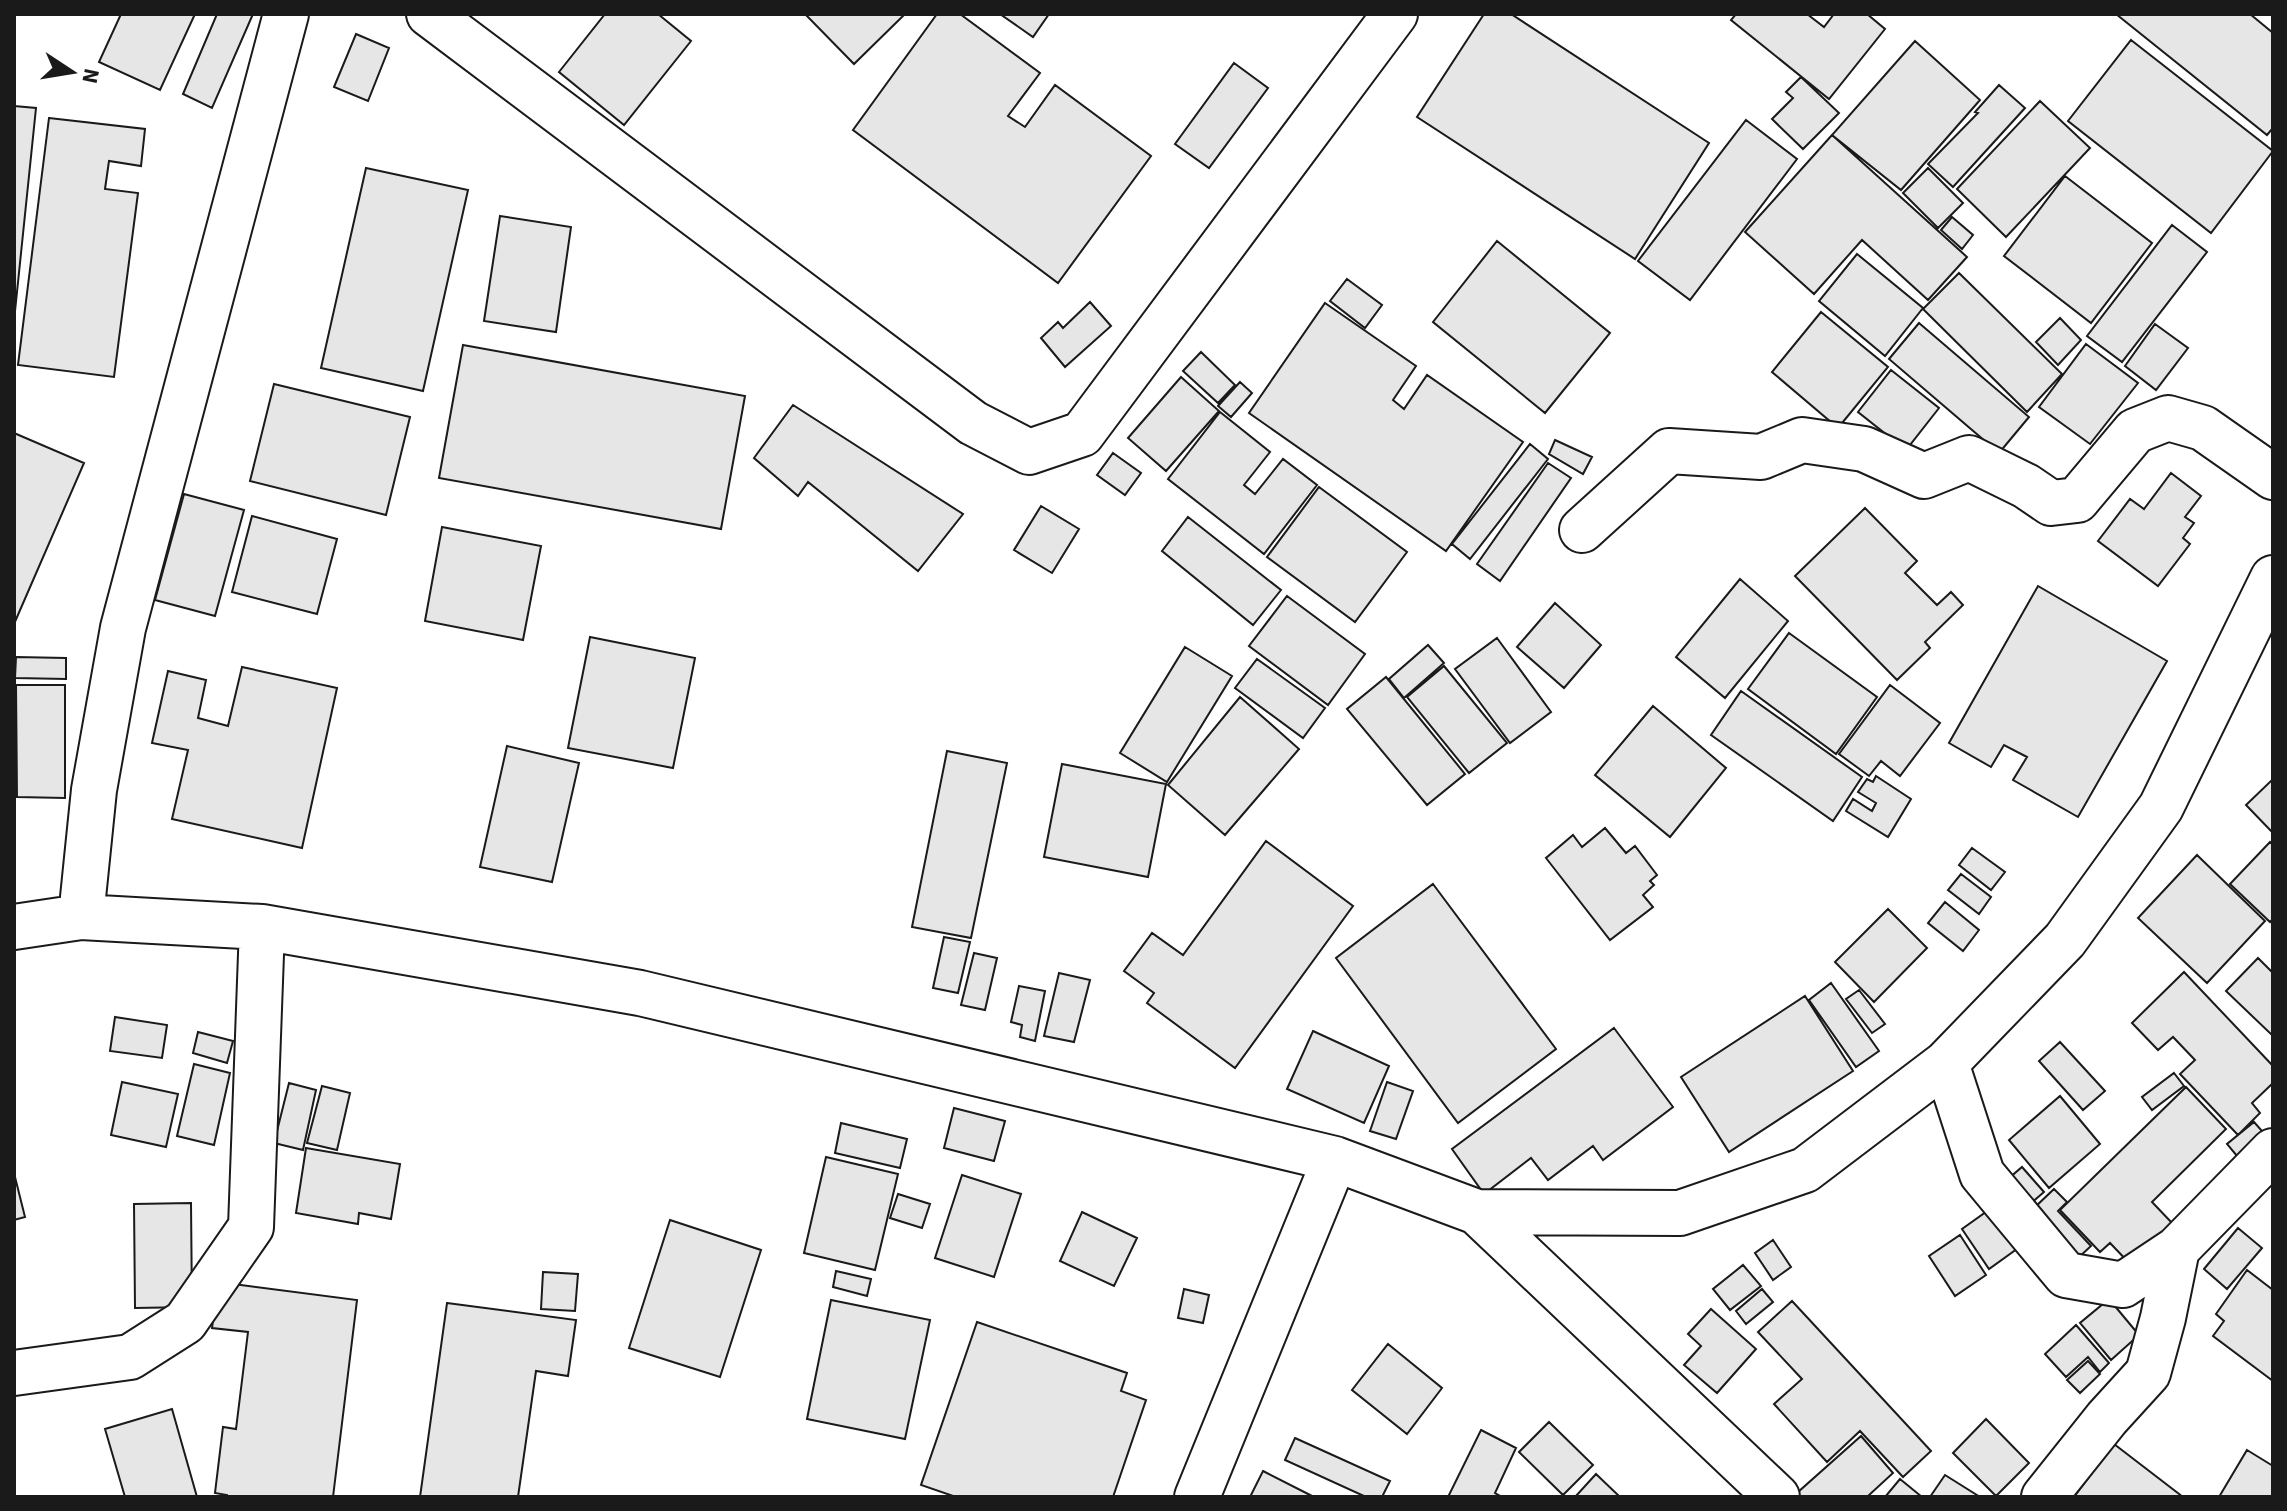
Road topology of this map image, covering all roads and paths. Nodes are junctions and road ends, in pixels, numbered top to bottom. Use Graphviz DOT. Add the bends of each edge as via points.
graph roads {
  1 [pos="286,14"];
  2 [pos="429,14"];
  3 [pos="1395,14"];
  4 [pos="2273,477"];
  5 [pos="1582,530"];
  6 [pos="2273,578"];
  7 [pos="81,917"];
  8 [pos="14,927"];
  9 [pos="262,927"];
  10 [pos="1946,1063"];
  11 [pos="2273,1151"];
  12 [pos="1335,1159"];
  13 [pos="1477,1212"];
  14 [pos="2177,1249"];
  15 [pos="14,1373"];
  16 [pos="1197,1497"];
  17 [pos="1777,1497"];
  18 [pos="2044,1497"];
  1 -- 7 [label="street" via="123,628 94,790"];
  2 -- 3 [label="street" via="973,423 1029,452 1082,434"];
  4 -- 5 [label="street" via="2203,428 2168,418 2135,431 2077,500 2051,503 1969,458 1924,476 1864,449 1802,440 1761,457 1669,451"];
  6 -- 10 [label="street" via="2161,807 2065,940"];
  7 -- 8 [label="street"];
  7 -- 9 [label="street"];
  9 -- 12 [label="street" via="640,993"];
  9 -- 15 [label="street" via="251,1227 185,1322 130,1357"];
  10 -- 13 [label="street" via="1805,1170 1680,1213"];
  10 -- 14 [label="street" via="1982,1174 2066,1275 2123,1285"];
  11 -- 14 [label="street"];
  12 -- 13 [label="street"];
  12 -- 16 [label="street"];
  13 -- 17 [label="street"];
  14 -- 18 [label="street" via="2148,1373"];
}
